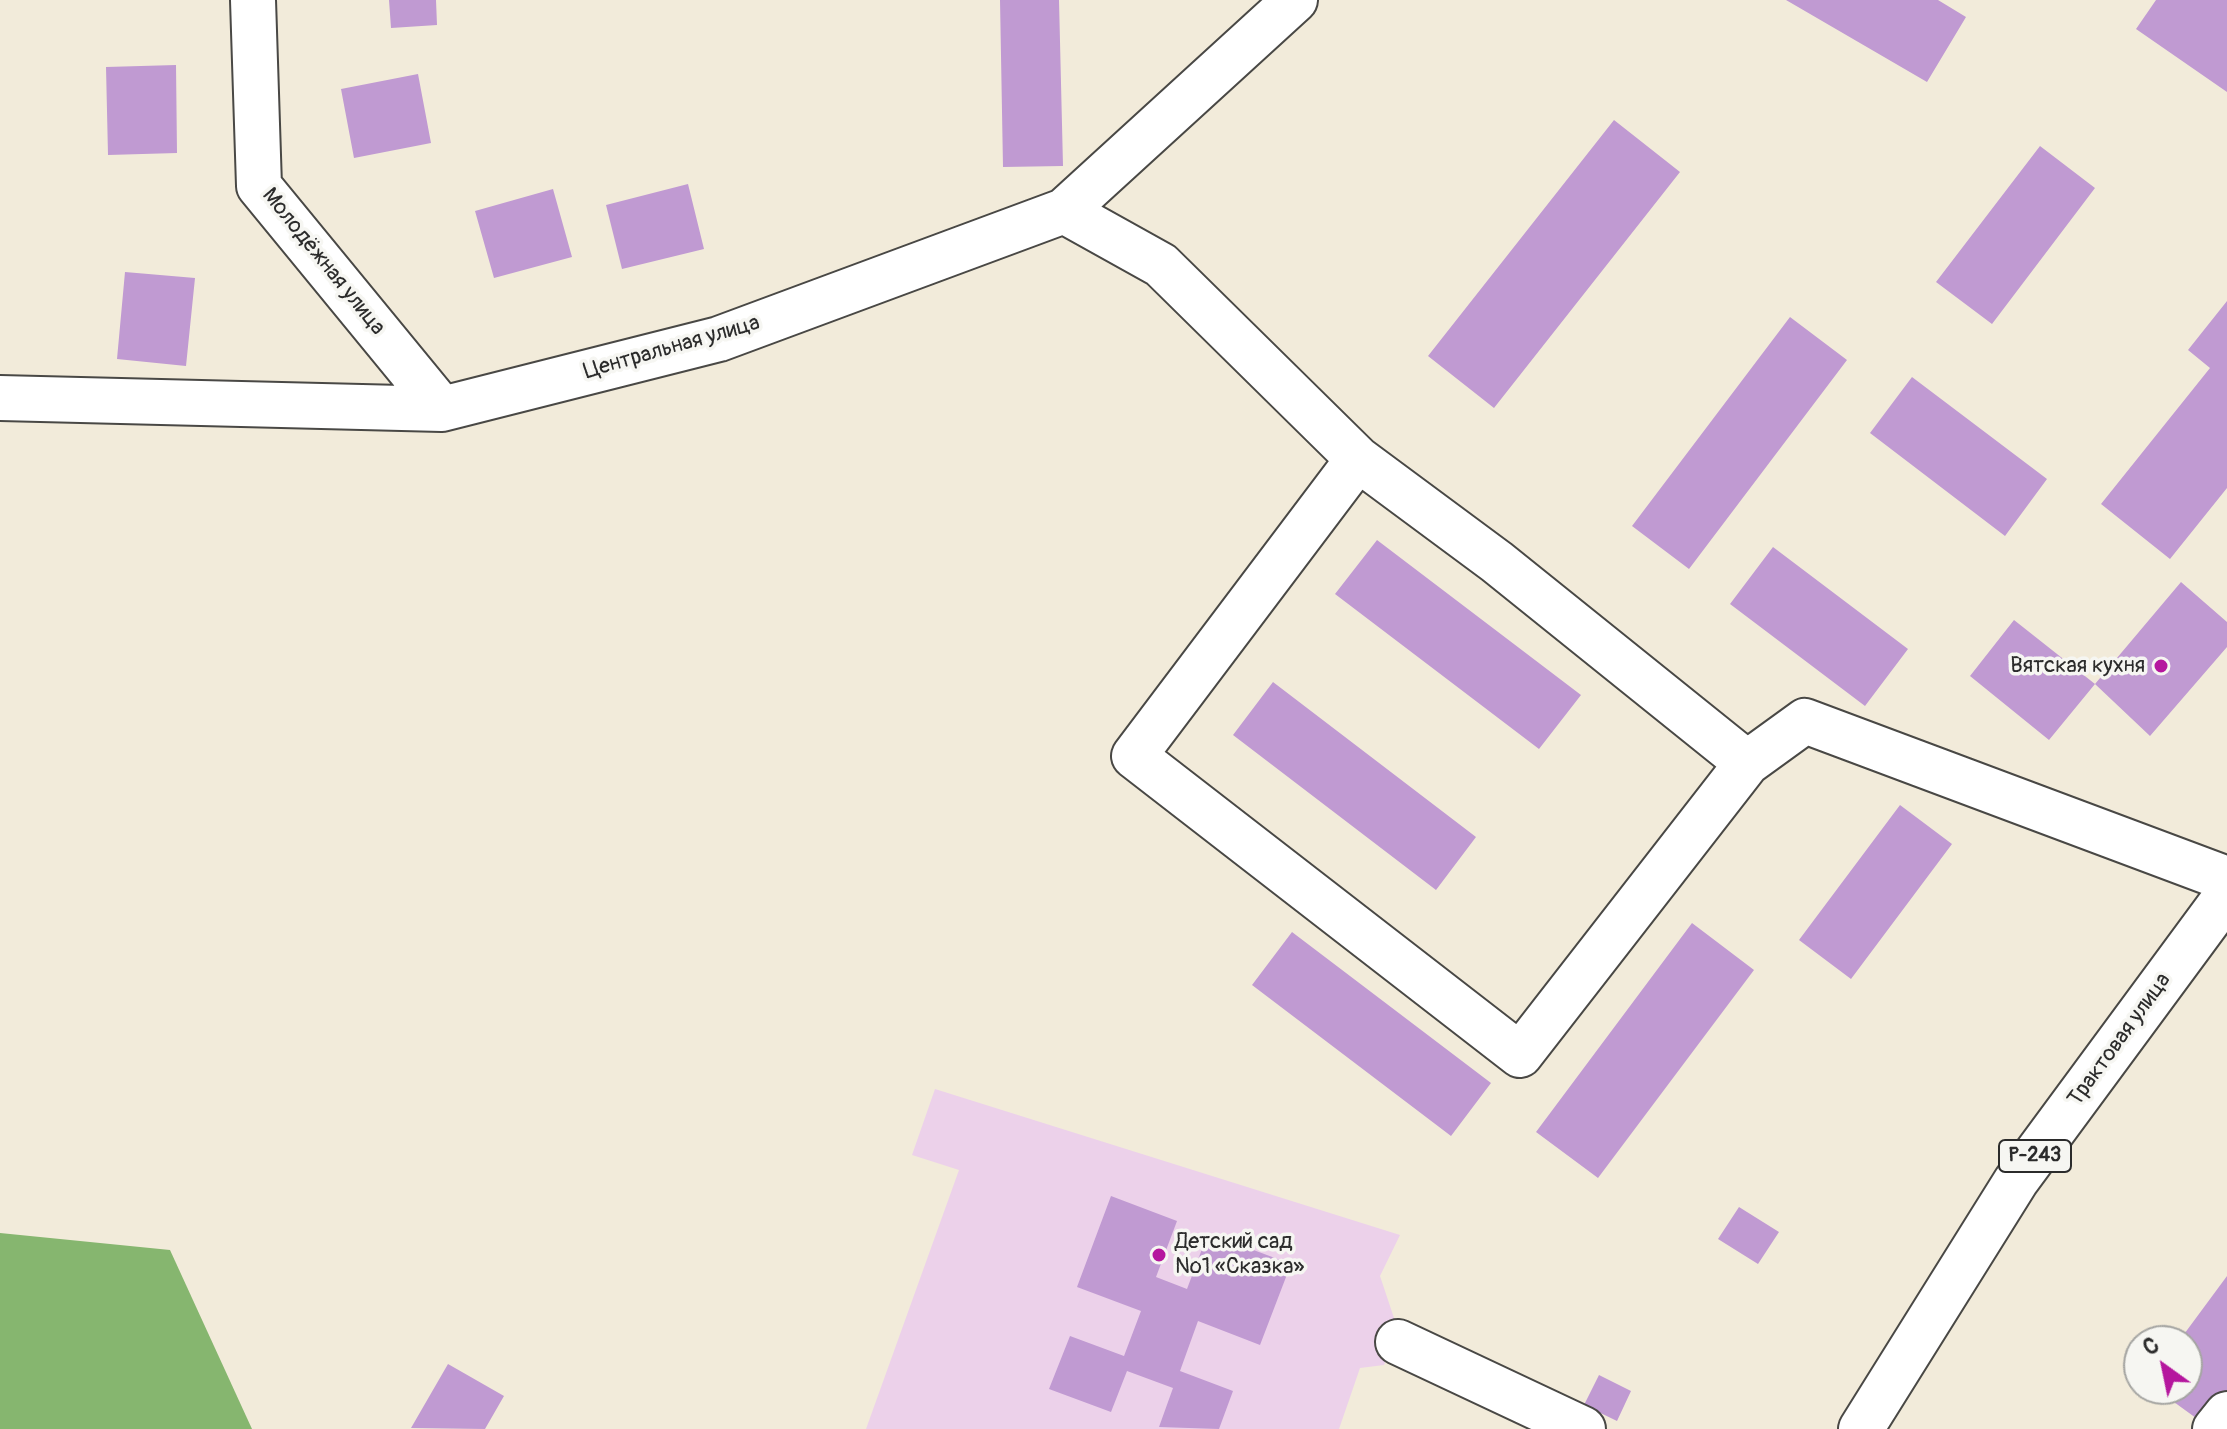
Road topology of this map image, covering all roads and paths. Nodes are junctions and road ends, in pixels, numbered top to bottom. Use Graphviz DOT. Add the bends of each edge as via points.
graph roads {
  1 [pos="253,0"];
  2 [pos="1295,0"];
  3 [pos="1064,211"];
  4 [pos="0,398"];
  5 [pos="442,409"];
  6 [pos="1358,459"];
  7 [pos="1747,763"];
  8 [pos="2227,879"];
  9 [pos="2227,895"];
  10 [pos="1398,1342"];
  11 [pos="2227,1414"];
  12 [pos="1583,1429"];
  13 [pos="1861,1429"];
  14 [pos="2215,1429"];
  1 -- 5 [label="main road, Молодёжная улица" via="259,186"];
  2 -- 3 [label="main road, Центральная улица"];
  3 -- 5 [label="main road, Центральная улица" via="719,339"];
  3 -- 6 [label="main road" via="1161,265"];
  4 -- 5 [label="main road, Центральная улица"];
  6 -- 7 [label="main road" via="1497,562"];
  6 -- 7 [label="main road" via="1134,756 1520,1055"];
  7 -- 8 [label="main road" via="1805,721"];
  9 -- 13 [label="main road, Трактовая улица / Р-243" via="2016,1181"];
  10 -- 12 [label="main road"];
  11 -- 14 [label="main road"];
}
